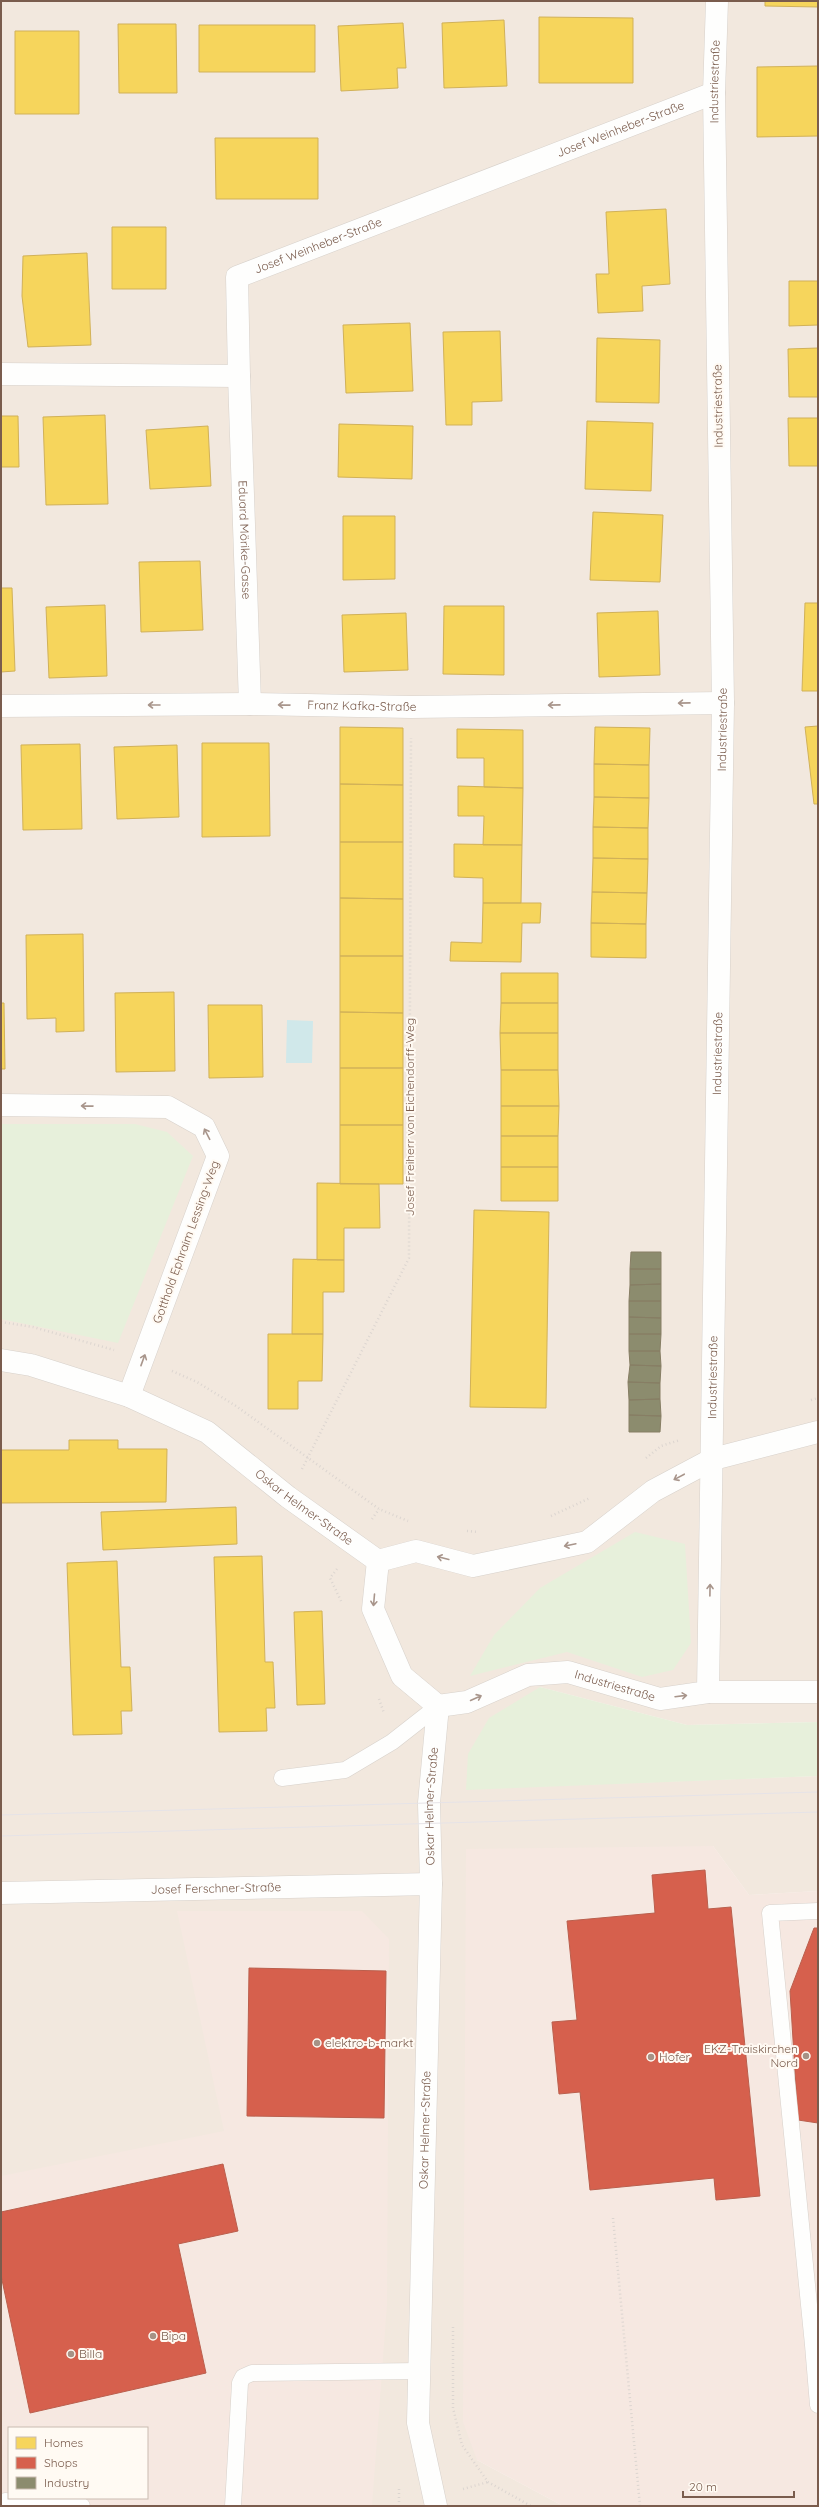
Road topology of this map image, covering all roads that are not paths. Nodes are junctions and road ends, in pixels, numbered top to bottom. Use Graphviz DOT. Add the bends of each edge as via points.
graph roads {
  1 [pos="717,1"];
  2 [pos="714,93"];
  3 [pos="1,374"];
  4 [pos="240,376"];
  5 [pos="722,703"];
  6 [pos="250,704"];
  7 [pos="1,706"];
  8 [pos="1,1105"];
  9 [pos="1,1360"];
  10 [pos="129,1396"];
  11 [pos="818,1432"];
  12 [pos="713,1459"];
  13 [pos="378,1561"];
  14 [pos="708,1692"];
  15 [pos="818,1692"];
  16 [pos="438,1706"];
  17 [pos="282,1778"];
  18 [pos="431,1884"];
  19 [pos="1,1893"];
  20 [pos="818,1911"];
  21 [pos="816,2344"];
  22 [pos="420,2371"];
  23 [pos="818,2405"];
  24 [pos="4,2506"];
  25 [pos="82,2506"];
  26 [pos="233,2506"];
  27 [pos="436,2506"];
  1 -- 2 [label="street, Industriestraße"];
  2 -- 4 [label="street, Josef Weinheber-Straße" via="236,277"];
  2 -- 5 [label="street, Industriestraße"];
  3 -- 4 [label="street"];
  4 -- 6 [label="street, Eduard Mörike-Gasse"];
  5 -- 6 [label="street, Franz Kafka-Straße, one-way" via="411,707"];
  5 -- 12 [label="street, Industriestraße"];
  6 -- 7 [label="street, Franz Kafka-Straße, one-way"];
  10 -- 8 [label="street, Gotthold Ephraim Lessing-Weg, one-way" via="218,1156 204,1128 168,1108"];
  9 -- 10 [label="street, Oskar Helmer-Straße" via="32,1365"];
  10 -- 13 [label="street, Oskar Helmer-Straße" via="207,1432 288,1497"];
  11 -- 12 [label="street"];
  12 -- 13 [label="street, one-way" via="653,1490 587,1542 473,1566 416,1551"];
  14 -- 12 [label="street, Industriestraße, one-way"];
  13 -- 16 [label="street, one-way" via="373,1609 402,1676"];
  14 -- 15 [label="street"];
  16 -- 14 [label="street, Industriestraße, one-way" via="467,1702 528,1675 568,1672 660,1699"];
  16 -- 17 [label="lane" via="392,1742 345,1770"];
  16 -- 18 [label="street, Oskar Helmer-Straße" via="429,1803"];
  18 -- 19 [label="street, Josef Ferschner-Straße"];
  18 -- 22 [label="street, Oskar Helmer-Straße"];
  20 -- 21 [label="lane" via="770,1913"];
  21 -- 23 [label="lane"];
  22 -- 26 [label="lane" via="252,2373 243,2377 240,2383"];
  22 -- 27 [label="street, Oskar Helmer-Straße" via="418,2423"];
  24 -- 25 [label="lane" via="5,2501"];
}
